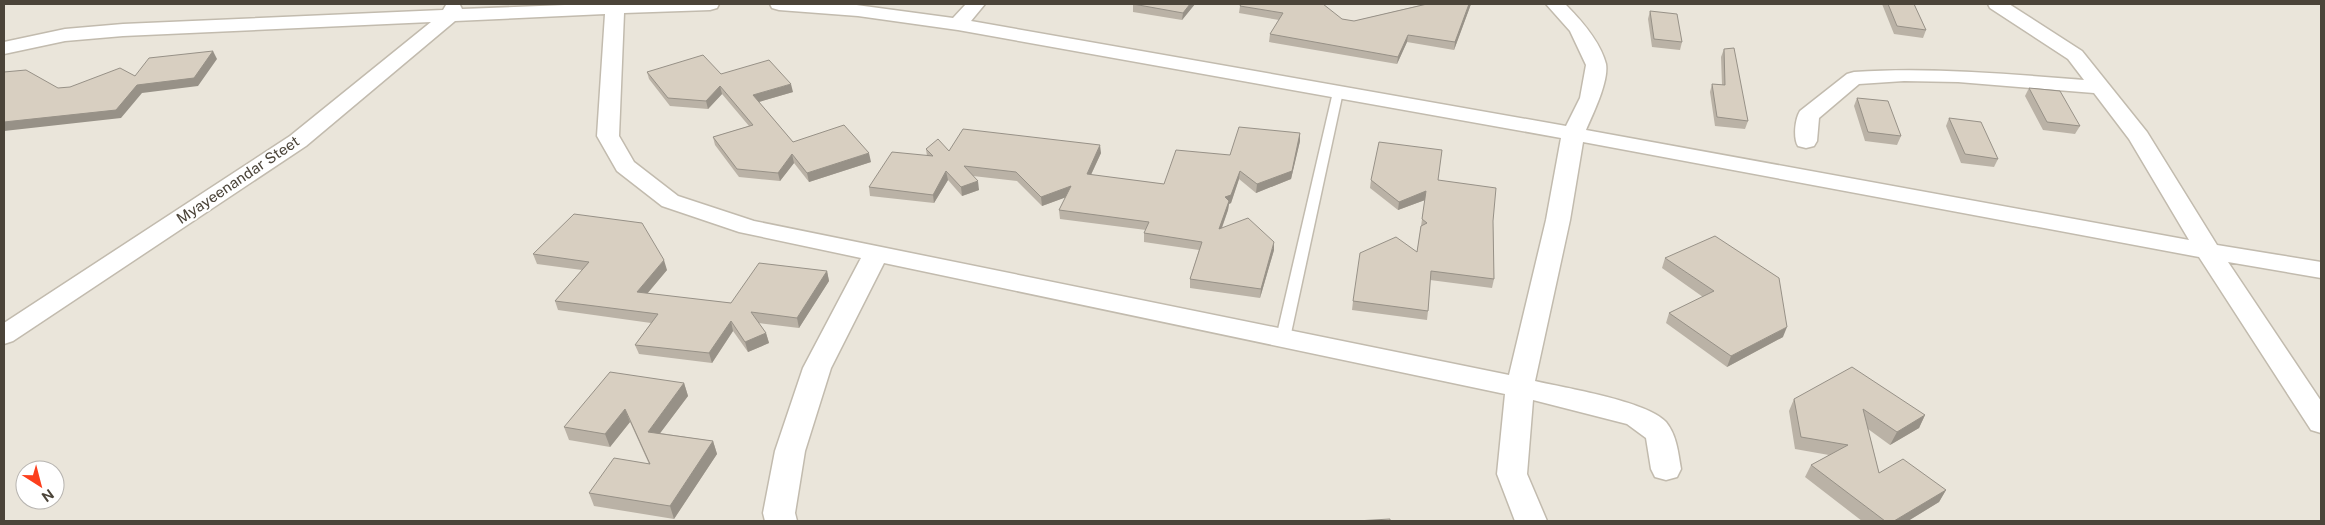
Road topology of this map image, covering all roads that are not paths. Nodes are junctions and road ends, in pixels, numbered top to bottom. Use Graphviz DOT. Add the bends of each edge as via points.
graph roads {
  1 [pos="710,4"];
  2 [pos="779,4"];
  3 [pos="976,4"];
  4 [pos="1555,4"];
  5 [pos="1997,4"];
  6 [pos="615,8"];
  7 [pos="453,9"];
  8 [pos="958,24"];
  9 [pos="4,48"];
  10 [pos="2100,87"];
  11 [pos="1338,92"];
  12 [pos="1574,134"];
  13 [pos="1806,141"];
  14 [pos="2208,251"];
  15 [pos="876,254"];
  16 [pos="2321,270"];
  17 [pos="4,335"];
  18 [pos="1283,338"];
  19 [pos="1520,387"];
  20 [pos="2321,422"];
  21 [pos="1666,469"];
  22 [pos="781,521"];
  23 [pos="1531,521"];
  1 -- 6 [label="street"];
  2 -- 8 [label="street" via="858,10"];
  3 -- 8 [label="street"];
  4 -- 12 [label="street" via="1580,30 1596,65 1590,98"];
  5 -- 10 [label="street" via="2075,55"];
  6 -- 7 [label="street"];
  6 -- 15 [label="street" via="608,136 625,166 670,201 748,227"];
  7 -- 9 [label="street" via="65,35"];
  7 -- 17 [label="street, Myayeenandar Steet" via="298,140"];
  8 -- 11 [label="street"];
  10 -- 13 [label="street" via="1958,76 1854,78 1808,116"];
  10 -- 14 [label="street" via="2139,137"];
  11 -- 12 [label="street"];
  11 -- 18 [label="lane"];
  12 -- 14 [label="street"];
  12 -- 19 [label="street"];
  14 -- 16 [label="street"];
  14 -- 20 [label="street"];
  15 -- 18 [label="street"];
  15 -- 22 [label="street" via="817,368 790,451 779,513"];
  18 -- 19 [label="street"];
  19 -- 21 [label="street" via="1636,416 1651,424 1660,433"];
  19 -- 23 [label="street" via="1512,474"];
}
